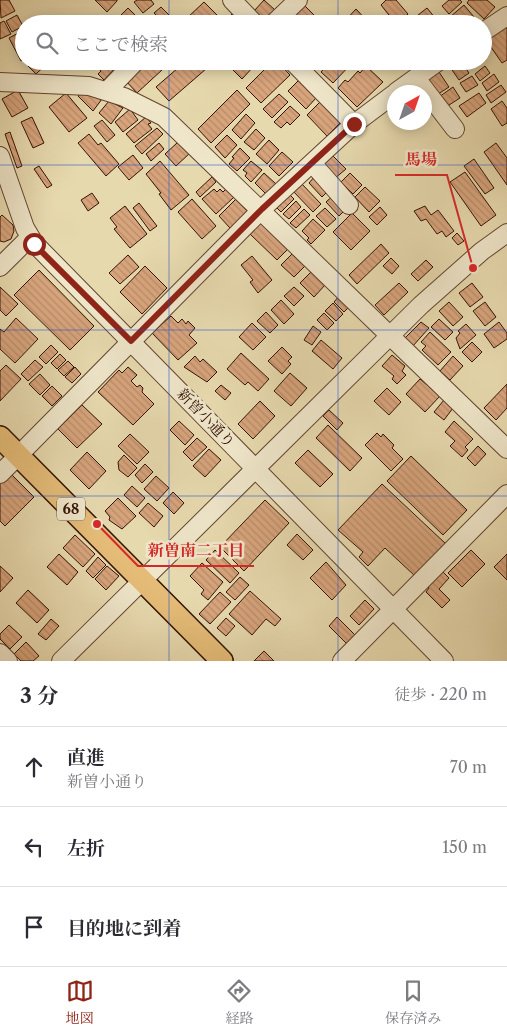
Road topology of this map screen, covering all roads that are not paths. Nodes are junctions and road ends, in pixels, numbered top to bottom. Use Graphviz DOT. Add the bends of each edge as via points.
graph roads {
  1 [pos="232,0"];
  2 [pos="298,0"];
  3 [pos="246,15"];
  4 [pos="282,15"];
  5 [pos="507,16"];
  6 [pos="492,26"];
  7 [pos="127,70"];
  8 [pos="301,70"];
  9 [pos="427,70"];
  10 [pos="416,78"];
  11 [pos="0,82"];
  12 [pos="406,85"];
  13 [pos="107,91"];
  14 [pos="387,99"];
  15 [pos="354,124"];
  16 [pos="455,129"];
  17 [pos="0,156"];
  18 [pos="312,163"];
  19 [pos="349,205"];
  20 [pos="262,209"];
  21 [pos="507,233"];
  22 [pos="30,238"];
  23 [pos="0,267"];
  24 [pos="390,336"];
  25 [pos="131,341"];
  26 [pos="0,437"];
  27 [pos="507,449"];
  28 [pos="18,456"];
  29 [pos="256,470"];
  30 [pos="0,474"];
  31 [pos="507,494"];
  32 [pos="142,580"];
  33 [pos="393,610"];
  34 [pos="0,653"];
  35 [pos="8,661"];
  36 [pos="61,661"];
  37 [pos="222,661"];
  38 [pos="342,661"];
  39 [pos="444,661"];
  1 -- 3 [label="street"];
  2 -- 4 [label="street"];
  5 -- 6 [label="street"];
  7 -- 13 [label="street"];
  8 -- 15 [label="street"];
  9 -- 10 [label="street"];
  10 -- 12 [label="street"];
  10 -- 16 [label="street"];
  11 -- 13 [label="street" via="89,86"];
  13 -- 20 [label="street" via="164,117"];
  14 -- 15 [label="street"];
  15 -- 18 [label="street"];
  17 -- 22 [label="street, 新曽小通り"];
  18 -- 19 [label="street"];
  18 -- 20 [label="street"];
  20 -- 24 [label="street"];
  20 -- 25 [label="street"];
  21 -- 24 [label="street" via="482,251"];
  22 -- 23 [label="street"];
  22 -- 25 [label="street, 新曽小通り"];
  24 -- 27 [label="street"];
  24 -- 29 [label="street"];
  25 -- 28 [label="street"];
  25 -- 29 [label="street, 新曽小通り"];
  26 -- 28 [label="main road, 68"];
  28 -- 30 [label="street"];
  28 -- 32 [label="main road, 68"];
  29 -- 32 [label="street"];
  29 -- 33 [label="street, 新曽小通り"];
  31 -- 33 [label="street"];
  32 -- 36 [label="street"];
  32 -- 37 [label="main road, 68"];
  33 -- 38 [label="street"];
  33 -- 39 [label="street, 新曽小通り"];
  34 -- 35 [label="street"];
}
